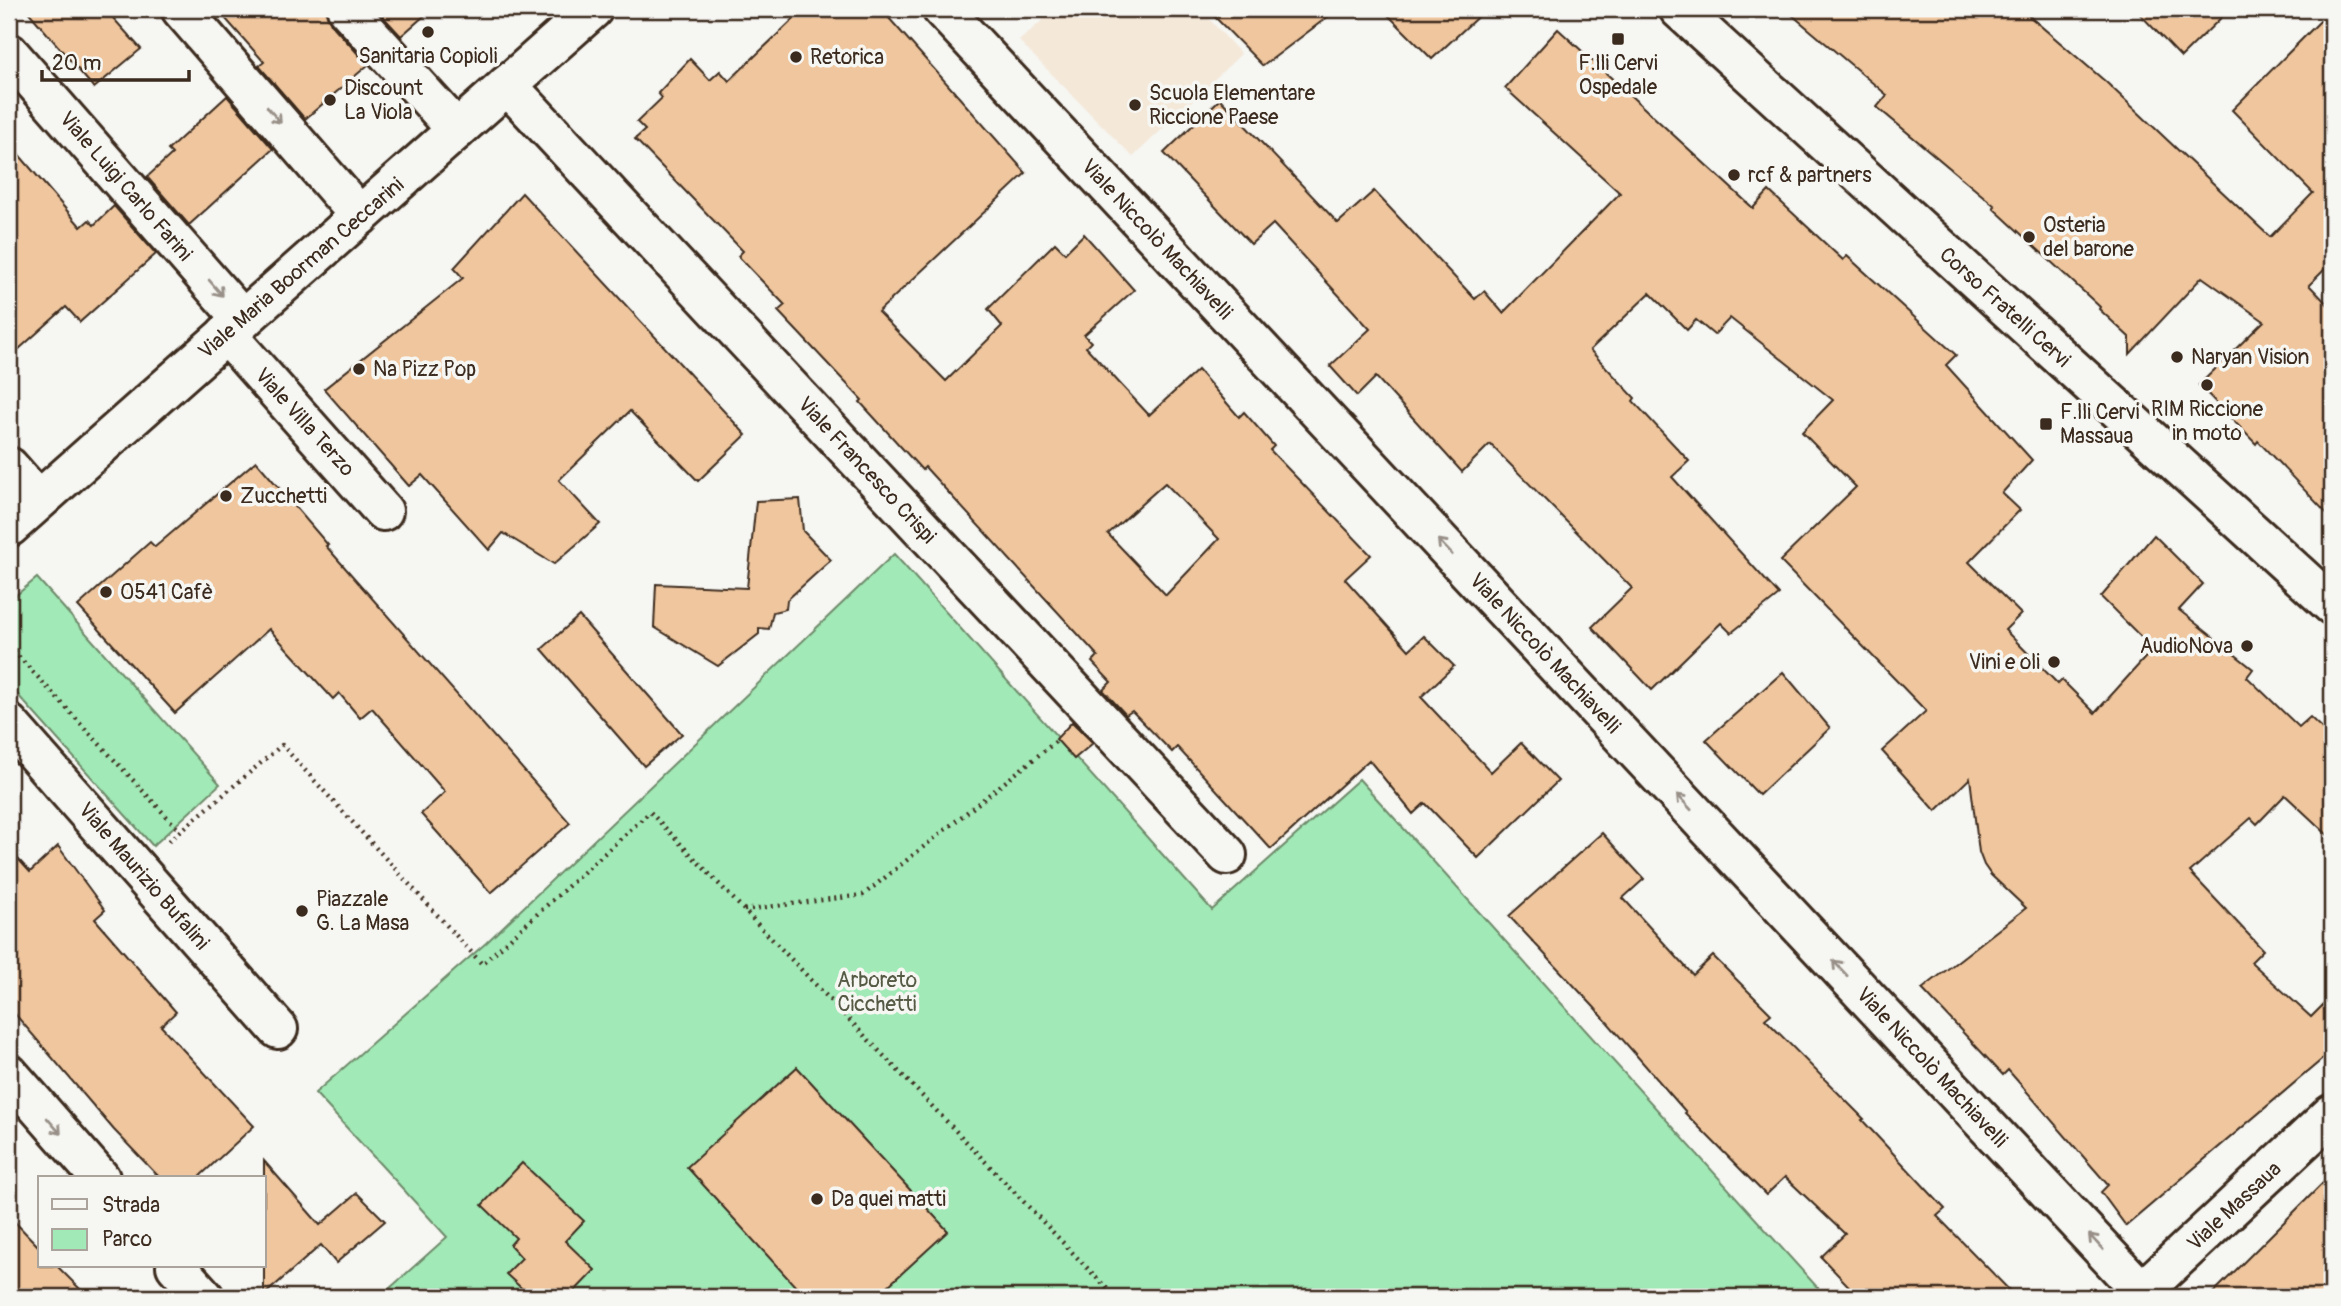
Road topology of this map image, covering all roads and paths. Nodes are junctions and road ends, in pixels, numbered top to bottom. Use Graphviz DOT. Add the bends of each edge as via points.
graph roads {
  1 [pos="181,9"];
  2 [pos="347,9"];
  3 [pos="942,9"];
  4 [pos="1679,9"];
  5 [pos="573,15"];
  6 [pos="9,52"];
  7 [pos="507,85"];
  8 [pos="457,130"];
  9 [pos="360,216"];
  10 [pos="235,327"];
  11 [pos="9,467"];
  12 [pos="38,500"];
  13 [pos="383,511"];
  14 [pos="9,527"];
  15 [pos="2332,605"];
  16 [pos="9,646"];
  17 [pos="1092,712"];
  18 [pos="9,724"];
  19 [pos="180,831"];
  20 [pos="1227,855"];
  21 [pos="138,870"];
  22 [pos="744,909"];
  23 [pos="278,1029"];
  24 [pos="9,1074"];
  25 [pos="2332,1114"];
  26 [pos="98,1176"];
  27 [pos="178,1268"];
  28 [pos="2142,1295"];
  29 [pos="204,1297"];
  30 [pos="1115,1297"];
  1 -- 9 [label="street, one-way"];
  2 -- 8 [label="street"];
  28 -- 3 [label="street, Viale Niccolò Machiavelli, one-way"];
  4 -- 15 [label="street, Corso Fratelli Cervi"];
  5 -- 7 [label="street, Viale Maria Boorman Ceccarini"];
  6 -- 10 [label="street, Viale Luigi Carlo Farini, one-way"];
  7 -- 8 [label="street, Viale Maria Boorman Ceccarini"];
  7 -- 17 [label="street, Viale Francesco Crispi"];
  8 -- 9 [label="street, Viale Maria Boorman Ceccarini"];
  9 -- 10 [label="street, Viale Maria Boorman Ceccarini"];
  10 -- 12 [label="street, Viale Maria Boorman Ceccarini"];
  10 -- 13 [label="street, Viale Villa Terzo"];
  11 -- 12 [label="street"];
  12 -- 14 [label="street, Viale Maria Boorman Ceccarini"];
  16 -- 19 [label="path"];
  17 -- 20 [label="street, Viale Francesco Crispi"];
  17 -- 22 [label="path" via="863,895"];
  18 -- 21 [label="street, Viale Maurizio Bufalini"];
  19 -- 21 [label="path"];
  19 -- 22 [label="path" via="282,745 482,964 650,812"];
  21 -- 23 [label="street, Viale Maurizio Bufalini"];
  22 -- 30 [label="path"];
  24 -- 26 [label="street, one-way"];
  25 -- 28 [label="street, Viale Massaua"];
  27 -- 29 [label="street"];
}
